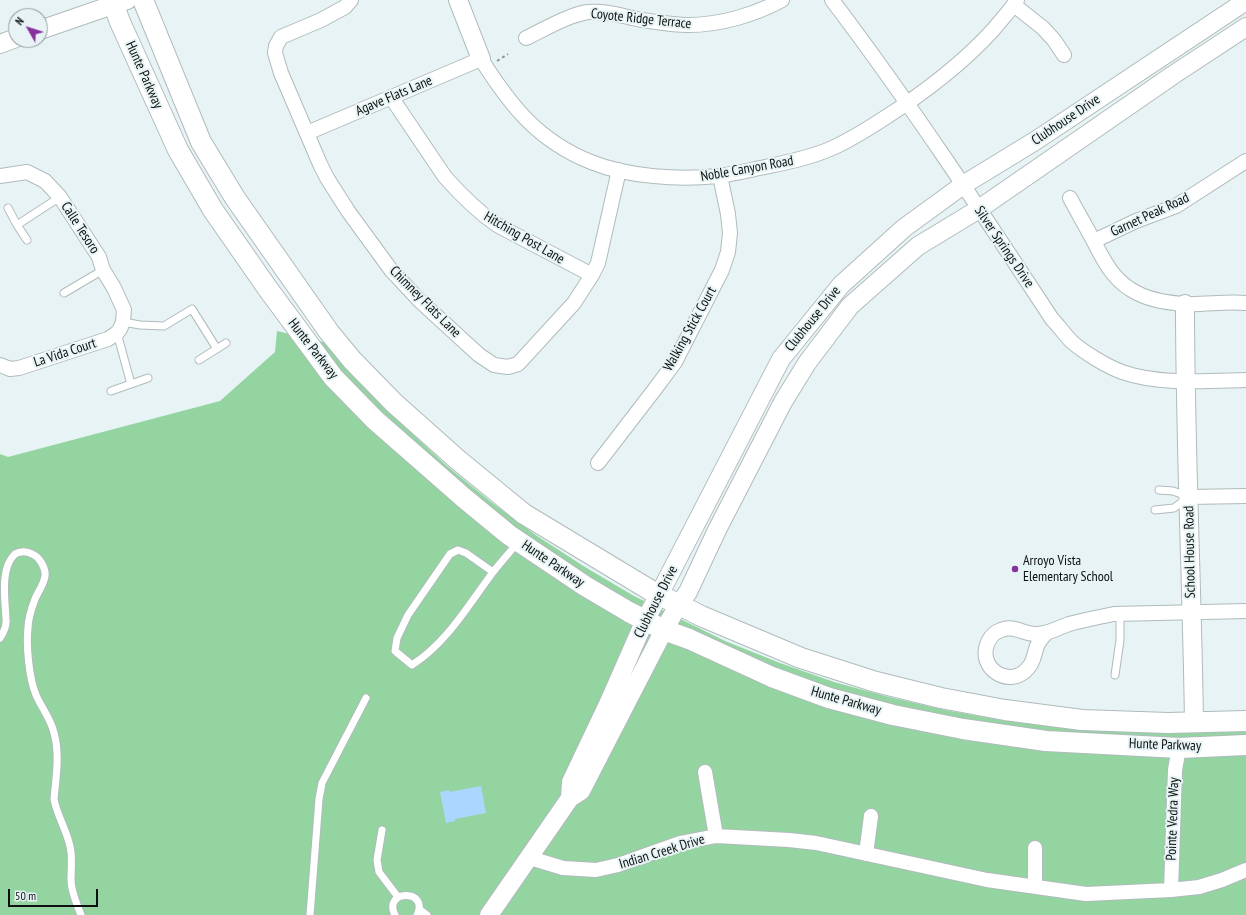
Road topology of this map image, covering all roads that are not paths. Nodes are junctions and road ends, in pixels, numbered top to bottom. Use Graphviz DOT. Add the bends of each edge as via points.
graph roads {
  1 [pos="143,0"];
  2 [pos="351,0"];
  3 [pos="458,0"];
  4 [pos="782,0"];
  5 [pos="832,0"];
  6 [pos="118,1"];
  7 [pos="1246,1"];
  8 [pos="1015,2"];
  9 [pos="48,27"];
  10 [pos="1246,27"];
  11 [pos="526,38"];
  12 [pos="1064,55"];
  13 [pos="489,60"];
  14 [pos="391,97"];
  15 [pos="908,103"];
  16 [pos="307,133"];
  17 [pos="1246,161"];
  18 [pos="619,170"];
  19 [pos="0,176"];
  20 [pos="720,176"];
  21 [pos="963,185"];
  22 [pos="60,197"];
  23 [pos="1070,198"];
  24 [pos="8,208"];
  25 [pos="979,209"];
  26 [pos="16,225"];
  27 [pos="27,240"];
  28 [pos="1094,241"];
  29 [pos="103,270"];
  30 [pos="592,275"];
  31 [pos="64,293"];
  32 [pos="1246,303"];
  33 [pos="1185,304"];
  34 [pos="120,328"];
  35 [pos="226,344"];
  36 [pos="217,349"];
  37 [pos="199,360"];
  38 [pos="0,365"];
  39 [pos="148,378"];
  40 [pos="1246,380"];
  41 [pos="1185,382"];
  42 [pos="131,384"];
  43 [pos="112,391"];
  44 [pos="598,463"];
  45 [pos="1159,490"];
  46 [pos="1246,496"];
  47 [pos="1189,497"];
  48 [pos="1155,510"];
  49 [pos="519,541"];
  50 [pos="493,572"];
  51 [pos="659,595"];
  52 [pos="679,604"];
  53 [pos="1246,611"];
  54 [pos="1192,612"];
  55 [pos="1120,614"];
  56 [pos="645,620"];
  57 [pos="664,630"];
  58 [pos="1046,633"];
  59 [pos="0,638"];
  60 [pos="1115,675"];
  61 [pos="366,698"];
  62 [pos="1246,720"];
  63 [pos="1194,722"];
  64 [pos="1246,745"];
  65 [pos="1179,748"];
  66 [pos="705,772"];
  67 [pos="570,798"];
  68 [pos="871,816"];
  69 [pos="382,830"];
  70 [pos="716,836"];
  71 [pos="1036,848"];
  72 [pos="866,854"];
  73 [pos="530,858"];
  74 [pos="1246,870"];
  75 [pos="1035,886"];
  76 [pos="1171,890"];
  77 [pos="398,898"];
  78 [pos="418,912"];
  79 [pos="81,915"];
  80 [pos="310,915"];
  81 [pos="395,915"];
  82 [pos="427,915"];
  83 [pos="489,915"];
  1 -- 51 [label="main road, Hunte Parkway" via="202,142 239,204 352,360 394,403 524,514"];
  2 -- 16 [label="street, Chimney Flats Lane" via="321,20 281,37 276,46 275,53 281,73"];
  3 -- 13 [label="street, Noble Canyon Road"];
  4 -- 11 [label="street, Coyote Ridge Terrace" via="751,14 716,23 688,25 660,23 606,12 588,12 570,17"];
  5 -- 15 [label="street, Silver Springs Drive"];
  6 -- 9 [label="street"];
  6 -- 49 [label="main road, Hunte Parkway" via="120,22 178,150 213,210 304,339 333,377 376,420 464,498"];
  7 -- 21 [label="street, Clubhouse Drive" via="1035,141"];
  8 -- 12 [label="street" via="1043,28"];
  8 -- 15 [label="street, Noble Canyon Road" via="983,40 957,65"];
  10 -- 25 [label="street, Clubhouse Drive"];
  13 -- 14 [label="street, Agave Flats Lane"];
  13 -- 18 [label="street, Noble Canyon Road" via="498,86 532,126 590,162"];
  14 -- 16 [label="street, Agave Flats Lane"];
  14 -- 30 [label="street, Hitching Post Lane" via="445,177 484,216"];
  15 -- 20 [label="street, Noble Canyon Road" via="853,138 830,149 802,159"];
  15 -- 21 [label="street, Silver Springs Drive"];
  16 -- 30 [label="street, Chimney Flats Lane" via="327,178 392,270 419,300 479,355 494,365 508,367 518,364 574,303"];
  17 -- 28 [label="street, Garnet Peak Road" via="1176,206"];
  18 -- 20 [label="street, Noble Canyon Road" via="679,178"];
  18 -- 30 [label="street, Chimney Flats Lane" via="598,263"];
  19 -- 22 [label="street, Calle Tesoro" via="27,172 45,181"];
  20 -- 44 [label="street, Walking Stick Court" via="730,233 728,252 722,270 675,362"];
  21 -- 25 [label="street, Silver Springs Drive"];
  21 -- 51 [label="street, Clubhouse Drive" via="904,228 841,285 781,359"];
  22 -- 26 [label="lane"];
  22 -- 29 [label="street, Calle Tesoro" via="99,257"];
  23 -- 28 [label="street"];
  24 -- 26 [label="lane"];
  25 -- 41 [label="street, Silver Springs Drive" via="1052,319 1072,341 1091,356 1121,372"];
  25 -- 52 [label="street, Clubhouse Drive" via="918,246 850,306 830,332 783,402 688,592"];
  26 -- 27 [label="lane"];
  28 -- 33 [label="street" via="1107,266 1117,279 1130,289 1144,296"];
  29 -- 31 [label="lane"];
  29 -- 34 [label="street, Calle Tesoro" via="124,310"];
  32 -- 33 [label="street"];
  33 -- 41 [label="street, School House Road"];
  34 -- 36 [label="lane" via="140,325 164,326 192,309"];
  34 -- 38 [label="street, La Vida Court" via="108,339 19,368"];
  34 -- 42 [label="lane"];
  35 -- 36 [label="lane"];
  36 -- 37 [label="lane"];
  39 -- 42 [label="lane"];
  40 -- 41 [label="street, Silver Springs Drive"];
  41 -- 47 [label="street, School House Road"];
  42 -- 43 [label="lane"];
  45 -- 47 [label="lane" via="1173,491"];
  46 -- 47 [label="street"];
  47 -- 48 [label="lane" via="1174,508"];
  47 -- 54 [label="street, School House Road"];
  49 -- 50 [label="lane"];
  49 -- 56 [label="main road, Hunte Parkway" via="585,586"];
  50 -- 50 [label="lane" via="450,632 422,658 412,665 395,651 397,638 408,615 450,554 458,550 466,553"];
  51 -- 52 [label="main road, Hunte Parkway"];
  51 -- 56 [label="street, Clubhouse Drive"];
  52 -- 57 [label="street, Clubhouse Drive"];
  52 -- 63 [label="main road, Hunte Parkway" via="701,616 801,658 876,682 941,698 1004,710 1082,720"];
  53 -- 54 [label="street"];
  54 -- 55 [label="street"];
  54 -- 63 [label="street, School House Road"];
  55 -- 58 [label="street" via="1094,618"];
  55 -- 60 [label="lane" via="1120,640"];
  56 -- 57 [label="main road, Hunte Parkway"];
  56 -- 67 [label="street, Clubhouse Drive" via="571,782"];
  57 -- 65 [label="main road, Hunte Parkway" via="779,680 830,698 893,715 963,729 1046,741"];
  57 -- 67 [label="street, Clubhouse Drive" via="581,791"];
  59 -- 79 [label="lane" via="6,628 7,619 0,586 2,569 15,554 34,554 42,564 45,576 34,601 28,628 31,680 54,732 58,753 54,799 71,852 71,881"];
  61 -- 80 [label="lane" via="322,783"];
  62 -- 63 [label="main road, Hunte Parkway"];
  64 -- 65 [label="main road, Hunte Parkway"];
  65 -- 76 [label="street, Pointe Vedra Way" via="1174,770"];
  66 -- 70 [label="street"];
  67 -- 73 [label="street, Clubhouse Drive"];
  68 -- 72 [label="street"];
  69 -- 77 [label="lane" via="377,860 379,872"];
  70 -- 72 [label="street, Indian Creek Drive" via="816,843"];
  70 -- 73 [label="street, Indian Creek Drive" via="680,843 596,870 563,868"];
  71 -- 75 [label="street"];
  72 -- 75 [label="street, Indian Creek Drive" via="987,880"];
  73 -- 83 [label="street, Clubhouse Drive"];
  74 -- 76 [label="street, Indian Creek Drive" via="1206,885"];
  75 -- 76 [label="street, Indian Creek Drive" via="1086,894"];
  77 -- 78 [label="lane" via="406,895 414,897 417,900"];
  77 -- 81 [label="lane" via="393,904"];
  78 -- 82 [label="lane"];
}
